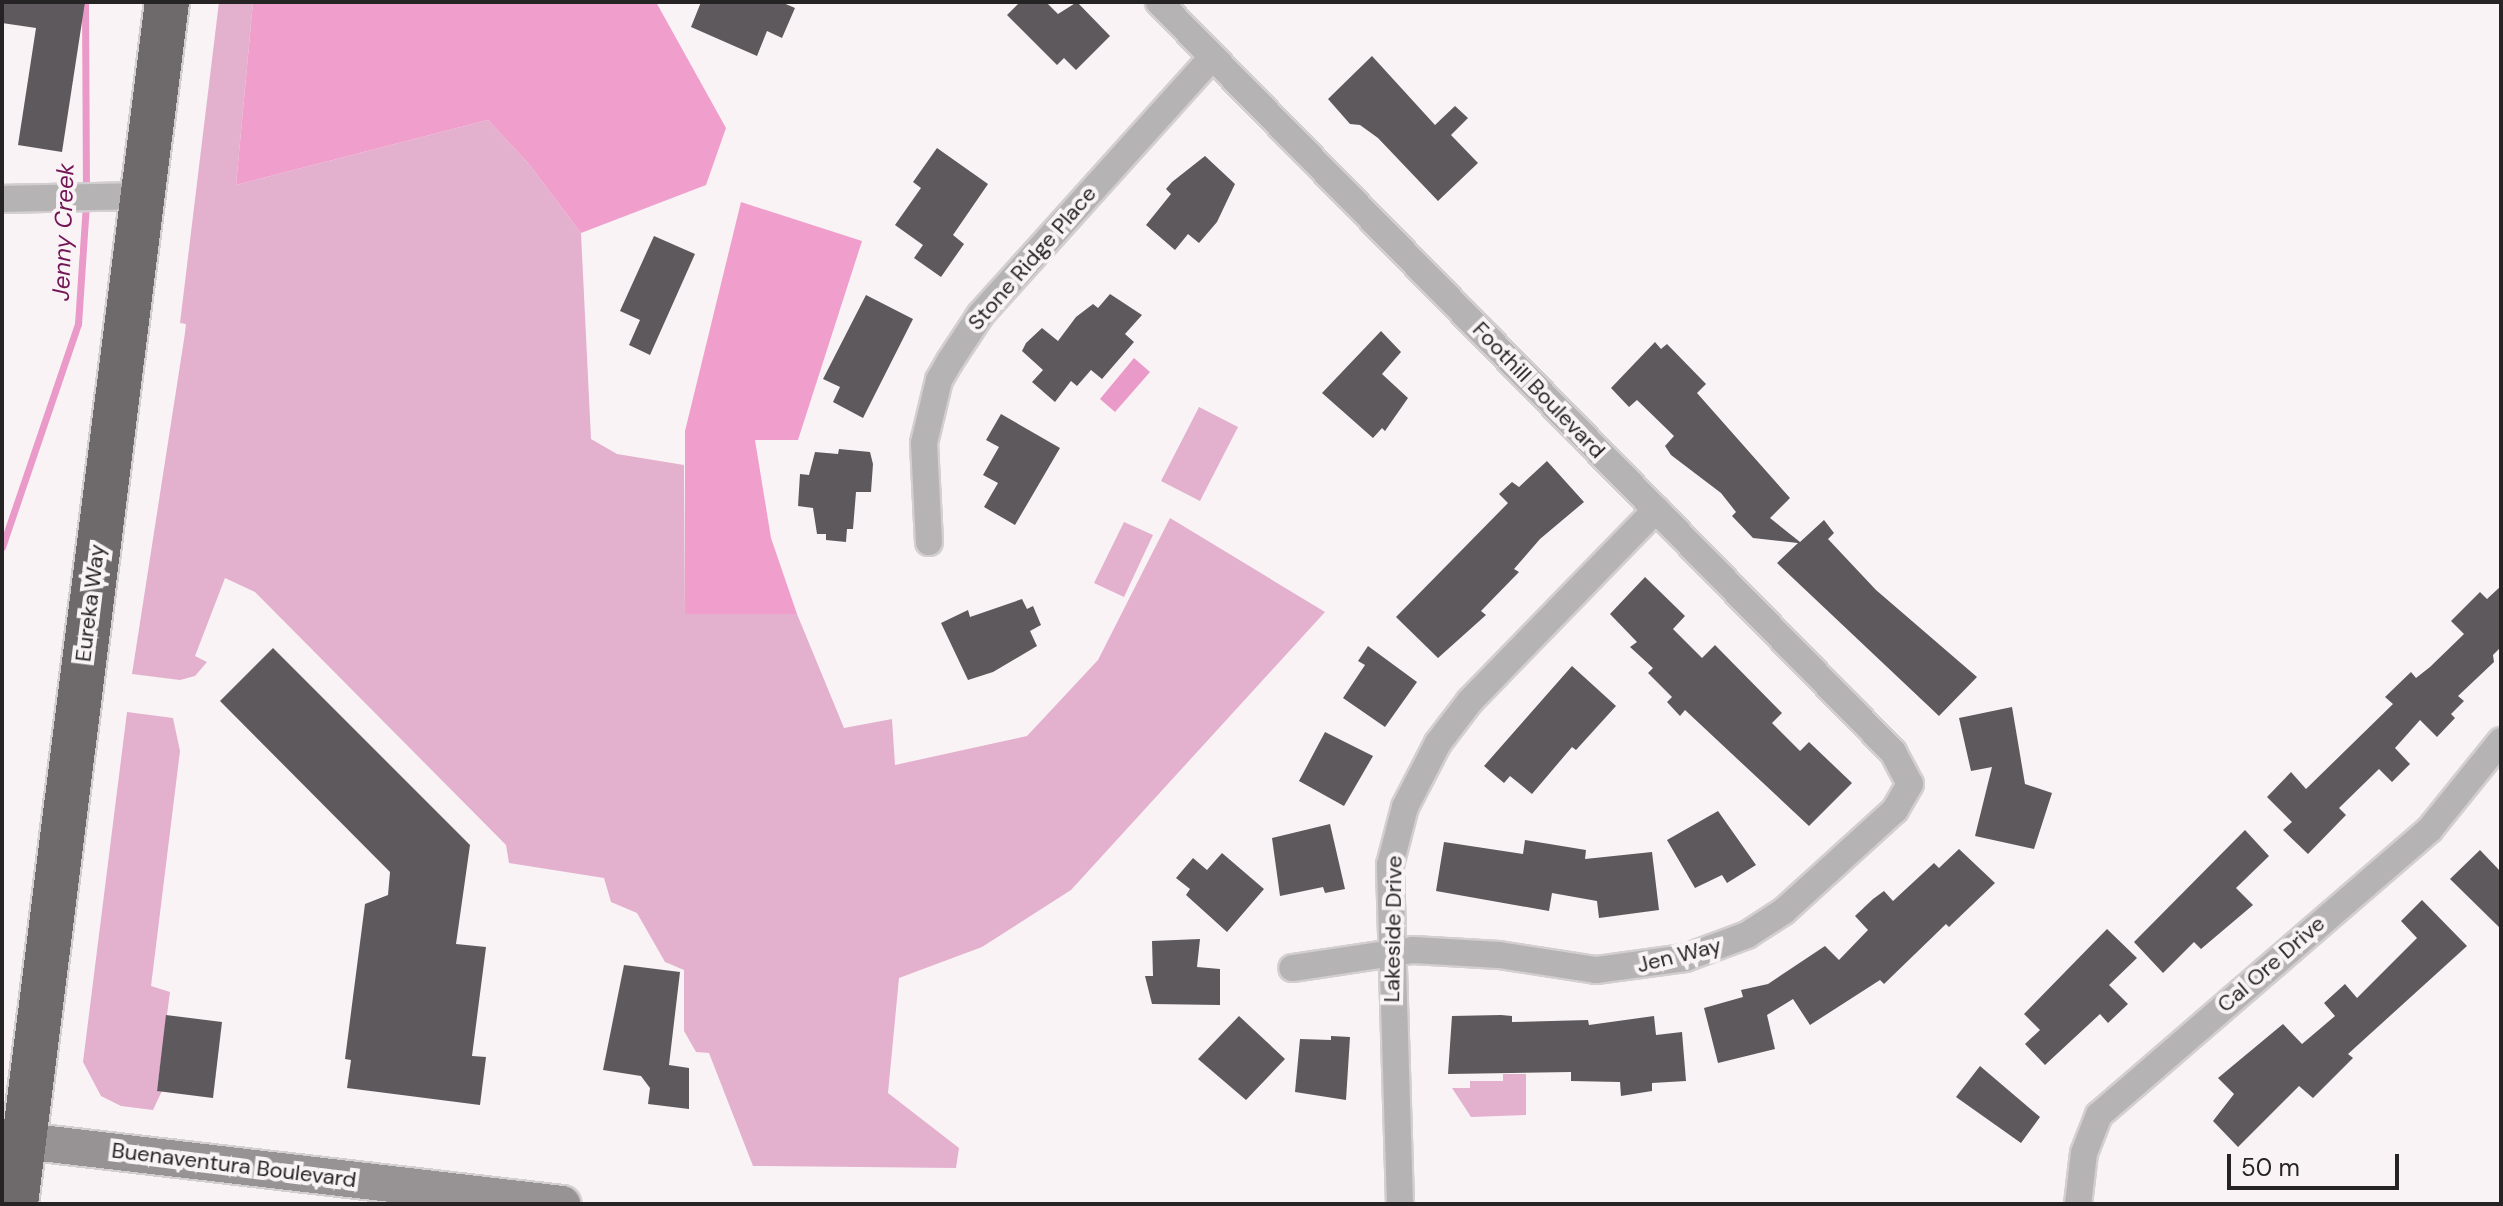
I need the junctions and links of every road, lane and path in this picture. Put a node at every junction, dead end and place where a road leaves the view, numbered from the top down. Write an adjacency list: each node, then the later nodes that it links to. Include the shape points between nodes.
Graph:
1 (167, 2): 4 (highway, Eureka Way)
2 (1159, 2): 3 (street, Foothill Boulevard)
3 (1212, 57): 6 (street, Foothill Boulevard); 7 (street, Stone Ridge Place, via 981,314 950,361 936,389 924,443)
4 (141, 196): 5 (street); 12 (highway, Eureka Way)
5 (2, 199)
6 (1656, 510): 9 (street, Foothill Boulevard, via 1893,752); 10 (street, Lakeside Drive, via 1470,701 1438,743 1410,796 1396,838 1390,865)
7 (929, 542)
8 (2501, 741): 16 (street, Cal Ore Drive, via 2430,829 2099,1115 2084,1153)
9 (1910, 784): 10 (street, Jen Way, via 1895,810 1784,911 1747,935 1699,953 1653,966 1596,970 1499,955)
10 (1390, 952): 11 (street, Jen Way); 15 (street, Lakeside Drive)
11 (1292, 968)
12 (13, 1140): 13 (highway, Eureka Way); 14 (main road, Buenaventura Boulevard)
13 (16, 1204)
14 (562, 1204)
15 (1400, 1204)
16 (2078, 1204)

